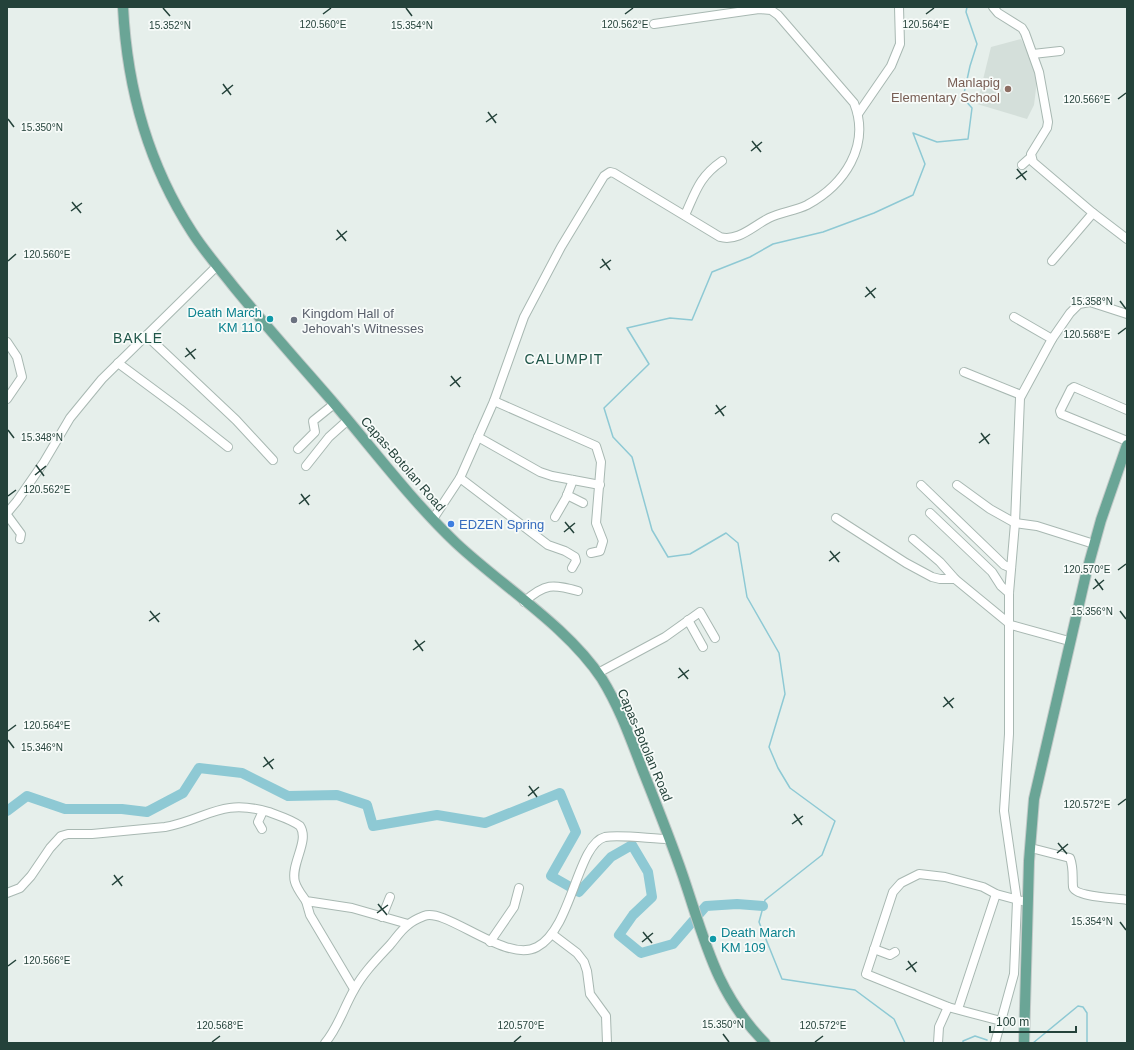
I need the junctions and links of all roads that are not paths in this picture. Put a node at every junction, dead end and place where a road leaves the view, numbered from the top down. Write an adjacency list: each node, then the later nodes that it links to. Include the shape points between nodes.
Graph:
1 (123, 7): 15 (main road, Capas-Botolan Road, via 132,90 160,174 193,234)
2 (899, 7): 7 (street, via 900,44 891,66)
3 (993, 7): 6 (street, via 1022,28)
4 (654, 24): 7 (street, via 759,9 771,10 848,94)
5 (1060, 51): 6 (street)
6 (1033, 54): 8 (street, via 1048,122)
7 (858, 114): 12 (street, via 859,138 848,171 806,205 727,239)
8 (1031, 157): 10 (street); 11 (street, via 1035,164)
9 (722, 161): 12 (street, via 702,178)
10 (1022, 165)
11 (1092, 213): 13 (street); 14 (street)
12 (684, 214): 25 (street, via 614,173 608,173 600,180 524,317)
13 (1127, 239)
14 (1052, 261)
15 (217, 266): 18 (street); 26 (main road, Capas-Botolan Road)
16 (1127, 314): 19 (street, via 1093,302 1082,303 1070,313)
17 (1014, 317): 19 (street)
18 (147, 336): 21 (street); 34 (street, via 198,382)
19 (1052, 339): 23 (street)
20 (7, 342): 24 (street, via 17,357 22,377)
21 (118, 363): 32 (street); 44 (street, via 70,418 44,462)
22 (964, 372): 23 (street)
23 (1021, 395): 48 (street)
24 (7, 399)
25 (494, 401): 29 (street); 38 (street, via 594,444 601,462)
26 (334, 404): 28 (main road, Capas-Botolan Road); 33 (street, via 313,421 315,432)
27 (1127, 410): 30 (street, via 1074,388 1071,389 1060,411 1061,414)
28 (348, 420): 35 (street, via 329,437); 47 (main road, Capas-Botolan Road)
29 (478, 437): 36 (street); 37 (street, via 540,472)
30 (1127, 441)
31 (1127, 445): 51 (main road)
32 (228, 447)
33 (298, 448)
34 (272, 460)
35 (306, 466)
36 (460, 478): 47 (street); 53 (street, via 548,545 575,558)
37 (573, 480): 38 (street); 41 (street)
38 (600, 485): 52 (street, via 596,523 603,543 600,551)
39 (921, 485): 54 (street, via 1004,565)
40 (957, 485): 48 (street)
41 (567, 495): 42 (street); 45 (street)
42 (583, 503)
43 (930, 513): 57 (street, via 992,572)
44 (7, 514): 49 (street, via 21,534)
45 (555, 517)
46 (836, 518): 55 (street, via 932,577)
47 (433, 519): 58 (main road, Capas-Botolan Road, via 481,566)
48 (1015, 523): 51 (street, via 1037,526); 54 (street)
49 (20, 539)
50 (913, 539): 55 (street)
51 (1094, 544): 62 (main road)
52 (591, 553)
53 (572, 568)
54 (1011, 568): 57 (street)
55 (955, 579): 60 (street)
56 (578, 591): 58 (street, via 553,586 536,591)
57 (1009, 593): 60 (street)
58 (524, 602): 64 (main road, Capas-Botolan Road, via 560,630)
59 (688, 620): 61 (street, via 702,612); 63 (street); 64 (street, via 665,636)
60 (1011, 625): 62 (street); 75 (street, via 1009,734 1004,811)
61 (715, 638)
62 (1069, 641): 68 (main road, via 1034,799)
63 (702, 647)
64 (598, 673): 67 (main road, Capas-Botolan Road, via 619,709)
65 (263, 811): 66 (street, via 258,822); 70 (street, via 231,806 165,827 68,834 54,842 20,888); 74 (street, via 286,818 302,829 294,874 299,891)
66 (262, 829)
67 (669, 839): 79 (street, via 605,837 600,840 590,851 559,925); 91 (main road, Capas-Botolan Road, via 702,935 726,993 743,1019)
68 (1031, 848): 73 (street, via 1070,858 1074,871 1075,891); 76 (main road)
69 (519, 888): 80 (street, via 514,907)
70 (7, 894)
71 (996, 894): 75 (street); 81 (street, via 983,887 945,877 918,874 901,883 893,892); 87 (street)
72 (390, 897): 77 (street)
73 (1127, 900)
74 (306, 901): 77 (street, via 352,908); 85 (street, via 310,915)
75 (1017, 901): 76 (street); 83 (street)
76 (1028, 903): 84 (main road)
77 (382, 917): 78 (street)
78 (408, 924): 80 (street, via 425,916 436,915); 85 (street, via 363,975)
79 (552, 934): 80 (street, via 544,943 531,950); 90 (street, via 577,953 584,962 590,994 607,1019)
80 (490, 942)
81 (874, 949): 82 (street, via 890,955); 86 (street, via 866,974 868,976)
82 (895, 952)
83 (1014, 969): 84 (street); 88 (street)
84 (1027, 972): 94 (main road)
85 (354, 989): 89 (street)
86 (948, 1007): 87 (street); 92 (street, via 939,1027)
87 (958, 1009): 88 (street)
88 (1001, 1021): 93 (street)
89 (325, 1043)
90 (607, 1043)
91 (765, 1043)
92 (938, 1043)
93 (995, 1043)
94 (1024, 1043)

